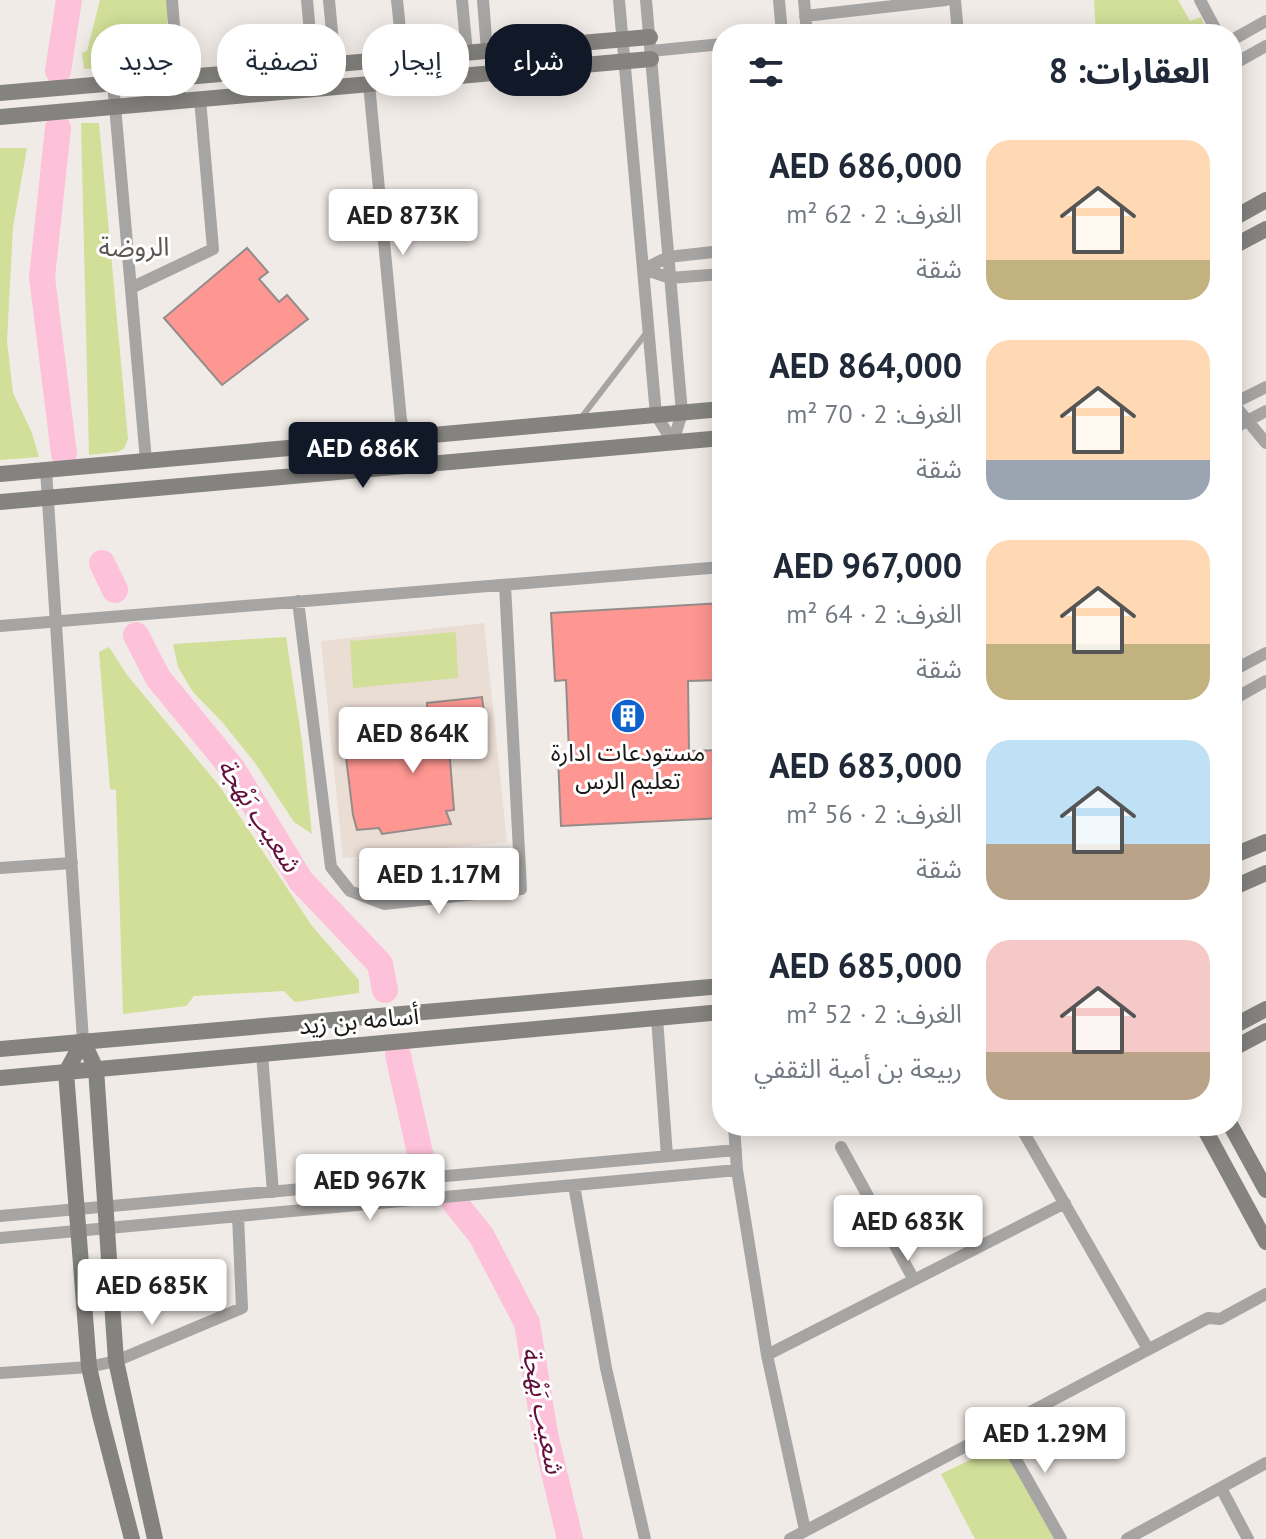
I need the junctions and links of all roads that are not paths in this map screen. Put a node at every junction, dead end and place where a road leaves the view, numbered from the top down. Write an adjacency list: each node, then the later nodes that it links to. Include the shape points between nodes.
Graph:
1 (172, 0): 16 (street)
2 (307, 0): 17 (street)
3 (329, 0): 18 (street)
4 (397, 0): 19 (street)
5 (462, 0): 20 (street)
6 (483, 0): 25 (street)
7 (619, 0): 27 (street)
8 (646, 0): 31 (street)
9 (779, 0): 21 (street)
10 (804, 0): 14 (street)
11 (946, 0): 14 (street)
12 (955, 0): 23 (street)
13 (1200, 0): 24 (street)
14 (805, 16): 22 (street)
15 (1266, 21): 26 (street)
16 (174, 24)
17 (309, 24)
18 (331, 24)
19 (399, 24)
20 (464, 24)
21 (781, 24)
22 (806, 24)
23 (957, 24)
24 (1213, 24)
25 (485, 26)
26 (1242, 34)
27 (623, 39): 28 (street); 31 (street); 33 (street)
28 (592, 42)
29 (712, 45): 31 (street)
30 (1266, 46): 32 (street)
31 (651, 49): 33 (street); 50 (street)
32 (1242, 59)
33 (624, 62): 34 (street); 51 (street)
34 (469, 75)
35 (91, 85): 37 (street)
36 (362, 85): 41 (street)
37 (0, 93)
38 (115, 96): 43 (street)
39 (180, 96): 42 (street)
40 (370, 96): 66 (street, via 401,420)
41 (200, 99): 42 (street); 54 (street, via 213,249)
42 (180, 101): 43 (street)
43 (116, 106): 44 (street); 54 (street)
44 (0, 117)
45 (1266, 200): 46 (street)
46 (1242, 213)
47 (1266, 229): 48 (street)
48 (1242, 242)
49 (712, 252): 50 (street)
50 (668, 257): 51 (street); 53 (street)
51 (644, 269): 53 (street); 55 (street)
52 (712, 275): 53 (street)
53 (670, 278): 60 (street)
54 (131, 288): 70 (street)
55 (649, 329): 61 (street); 64 (lane)
56 (1266, 387): 57 (street)
57 (1242, 398)
58 (712, 410): 60 (street)
59 (1266, 411): 63 (street)
60 (682, 413): 61 (street); 68 (street)
61 (656, 415): 64 (street); 68 (street)
62 (1242, 415): 63 (street)
63 (1247, 421): 65 (street); 69 (street)
64 (578, 422): 66 (street)
65 (1242, 424)
66 (407, 438): 70 (street)
67 (712, 439): 68 (street)
68 (673, 442): 73 (street)
69 (1266, 443)
70 (146, 461): 71 (street)
71 (46, 470): 72 (street); 73 (street)
72 (0, 474)
73 (48, 498): 74 (street); 78 (street)
74 (0, 502)
75 (712, 568): 76 (street)
76 (505, 585): 77 (street); 77 (street, via 521,889 384,904 350,891 331,867)
77 (298, 601): 78 (street)
78 (56, 621): 79 (street); 86 (street)
79 (0, 626)
80 (1266, 653): 81 (street)
81 (1242, 666)
82 (1266, 681): 83 (street)
83 (1242, 694)
84 (1266, 842): 85 (street)
85 (1242, 852)
86 (72, 863): 87 (street); 96 (street)
87 (0, 868)
88 (1266, 873): 89 (street)
89 (1242, 884)
90 (712, 987): 96 (street, أسامه بن زيد)
91 (1266, 1009): 94 (street)
92 (712, 1013): 93 (street, أسامه بن زيد)
93 (657, 1018): 99 (street, أسامه بن زيد); 109 (street)
94 (1242, 1022)
95 (1266, 1031): 97 (street)
96 (83, 1041): 98 (street, أسامه بن زيد); 100 (street); 101 (street)
97 (1242, 1044)
98 (0, 1049)
99 (262, 1054): 100 (street, أسامه بن زيد); 114 (street)
100 (96, 1069): 101 (street, أسامه بن زيد); 116 (street)
101 (66, 1072): 102 (street, أسامه بن زيد); 117 (street)
102 (0, 1078)
103 (735, 1136): 108 (street)
104 (1026, 1136): 115 (street)
105 (1208, 1136): 123 (street)
106 (1238, 1136): 110 (street)
107 (841, 1147): 124 (street)
108 (736, 1150): 109 (street); 111 (street)
109 (667, 1156): 114 (street)
110 (1261, 1169): 113 (street)
111 (737, 1170): 112 (street); 127 (street)
112 (574, 1185): 119 (street); 137 (street, via 606,1368)
113 (1266, 1190)
114 (273, 1192): 116 (street)
115 (1065, 1203): 124 (street); 126 (street)
116 (105, 1206): 117 (street); 120 (street)
117 (76, 1208): 118 (street); 121 (street)
118 (0, 1216)
119 (238, 1216): 120 (street); 128 (street, via 242,1308)
120 (107, 1228): 121 (street); 128 (street)
121 (77, 1231): 122 (street); 129 (street)
122 (0, 1238)
123 (1266, 1242)
124 (914, 1280): 127 (street)
125 (1266, 1294): 126 (street)
126 (1148, 1349): 131 (street)
127 (767, 1355): 134 (street)
128 (116, 1361): 129 (street); 136 (street)
129 (89, 1367): 130 (street); 135 (street)
130 (0, 1373)
131 (998, 1428): 134 (street); 139 (street)
132 (1266, 1463): 133 (street)
133 (1221, 1488): 140 (street); 141 (street)
134 (805, 1530): 138 (street)
135 (132, 1539)
136 (155, 1539)
137 (645, 1539)
138 (790, 1539)
139 (1061, 1539)
140 (1127, 1539)
141 (1248, 1539)

